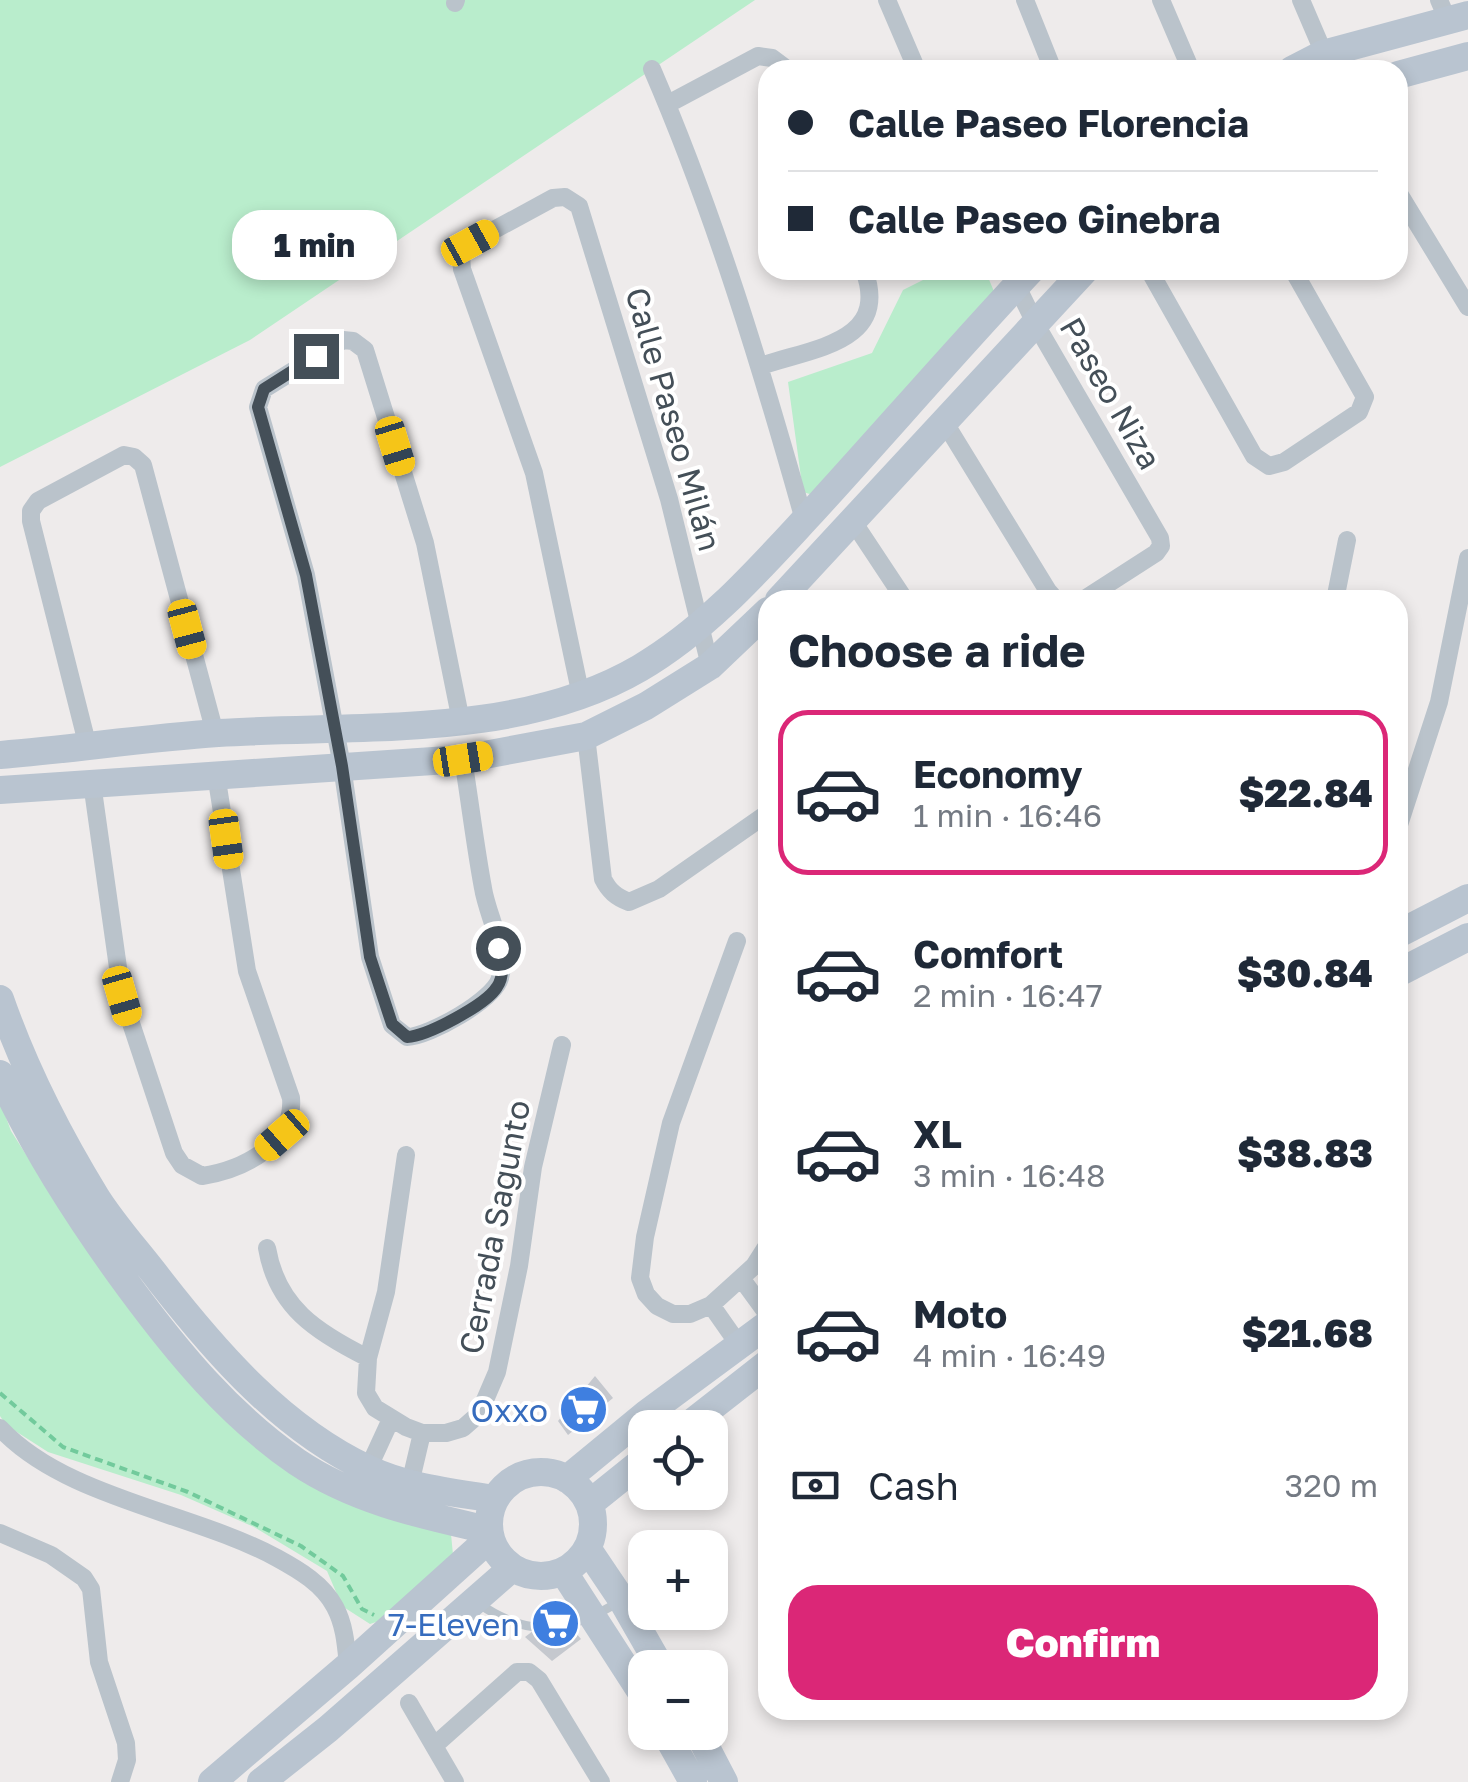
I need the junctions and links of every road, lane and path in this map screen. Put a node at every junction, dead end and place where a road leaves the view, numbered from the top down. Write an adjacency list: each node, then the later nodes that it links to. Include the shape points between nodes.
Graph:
1 (887, 0): 8 (street)
2 (1024, 0): 9 (street)
3 (1161, 0): 10 (street)
4 (1301, 0): 11 (street)
5 (1452, 12): 12 (street)
6 (1468, 56): 14 (street)
7 (775, 60): 15 (street, via 758,56)
8 (913, 60)
9 (1048, 60)
10 (1186, 60)
11 (1326, 60)
12 (1332, 60)
13 (652, 69): 15 (street)
14 (1408, 72)
15 (668, 104): 25 (street)
16 (1408, 208): 23 (street)
17 (868, 280): 25 (street, via 869,312 851,335)
18 (1015, 280): 27 (street)
19 (1021, 280): 24 (street, Paseo Niza)
20 (1075, 280): 24 (street)
21 (1156, 280): 22 (street, via 1254,456 1269,466 1364,404)
22 (1300, 280)
23 (1468, 307)
24 (1035, 322): 26 (street); 34 (street, Paseo Niza, via 1160,538 1156,552)
25 (761, 366): 27 (street)
26 (945, 423): 28 (street); 33 (street)
27 (804, 520): 37 (street)
28 (854, 523): 31 (street); 32 (street)
29 (1347, 540): 35 (street)
30 (1468, 558): 51 (street, via 1439,702)
31 (790, 590)
32 (898, 590)
33 (1047, 590)
34 (1098, 590)
35 (1337, 590)
36 (758, 621): 38 (street)
37 (701, 626): 38 (street, Calle Paseo Milán); 39 (street, via 640,668); 39 (street, Calle Paseo Milán, via 578,206 553,198 470,243 462,269 534,473)
38 (710, 666): 43 (street)
39 (581, 696): 40 (street)
40 (462, 721): 41 (street); 41 (street, via 425,542 365,350 343,340 258,398 306,575)
41 (334, 727): 42 (street); 47 (street)
42 (214, 734): 44 (street); 44 (street, via 143,465 124,455 38,500 31,511)
43 (586, 736): 46 (street); 52 (street, via 603,878 619,898 629,902 659,889)
44 (88, 748): 45 (street)
45 (0, 755)
46 (463, 759): 47 (street); 47 (street, via 502,974 487,997 429,1033 407,1037 392,1024 370,957)
47 (342, 766): 48 (street)
48 (216, 774): 49 (street); 49 (street, via 246,971 292,1115 282,1135 257,1155 213,1174 192,1173 174,1153 122,996)
49 (92, 783): 50 (street)
50 (0, 790)
51 (1408, 797)
52 (758, 820)
53 (1468, 898): 54 (street)
54 (1408, 929)
55 (1468, 937): 57 (street)
56 (737, 940): 67 (street, via 671,1123 640,1261 646,1294 673,1314 690,1314)
57 (1408, 968)
58 (0, 999): 62 (street)
59 (562, 1045): 76 (street, Cerrada Sagunto, via 490,1395 463,1428 446,1433)
60 (0, 1074): 62 (street, via 19,1116)
61 (406, 1155): 72 (street, via 392,1259)
62 (87, 1208): 66 (street); 69 (street)
63 (267, 1248): 72 (street, via 276,1286 290,1304 317,1329)
64 (758, 1260): 65 (street)
65 (741, 1278): 67 (street); 68 (street)
66 (171, 1294): 69 (street); 78 (street, via 256,1391)
67 (718, 1299): 71 (street)
68 (758, 1301)
69 (149, 1313): 85 (street, via 186,1363 298,1463 401,1510)
70 (758, 1331): 71 (street)
71 (739, 1345): 80 (street)
72 (368, 1358): 76 (street, via 366,1393 375,1408)
73 (758, 1371): 75 (street)
74 (0, 1393): 91 (path, via 63,1447 188,1492 300,1546 343,1576 362,1609 374,1615)
75 (709, 1410)
76 (406, 1426): 78 (street); 81 (street)
77 (0, 1428): 94 (street, via 42,1463 220,1530 292,1566 334,1604)
78 (368, 1469): 81 (street)
79 (628, 1473): 83 (street)
80 (567, 1479): 82 (street, via 526,1473); 83 (street)
81 (410, 1484): 82 (street)
82 (494, 1499): 85 (street)
83 (589, 1504): 86 (street)
84 (0, 1534): 100 (street, via 51,1556 91,1589 99,1662 126,1743)
85 (489, 1534): 87 (street); 94 (street)
86 (587, 1548): 88 (street); 90 (street)
87 (512, 1568): 88 (street, via 546,1576); 89 (street)
88 (563, 1571): 92 (street)
89 (475, 1600): 92 (lane, via 526,1626 562,1628); 102 (street)
90 (622, 1600): 92 (lane); 93 (street)
91 (388, 1609)
92 (595, 1617): 95 (street)
93 (651, 1650)
94 (348, 1666): 101 (street)
95 (628, 1670)
96 (409, 1704): 97 (street)
97 (436, 1745): 103 (street); 104 (street, via 518,1672 528,1672 540,1680)
98 (675, 1750): 105 (street)
99 (707, 1750): 106 (street)
100 (122, 1780)
101 (212, 1782)
102 (261, 1782)
103 (455, 1782)
104 (602, 1782)
105 (693, 1782)
106 (724, 1782)

